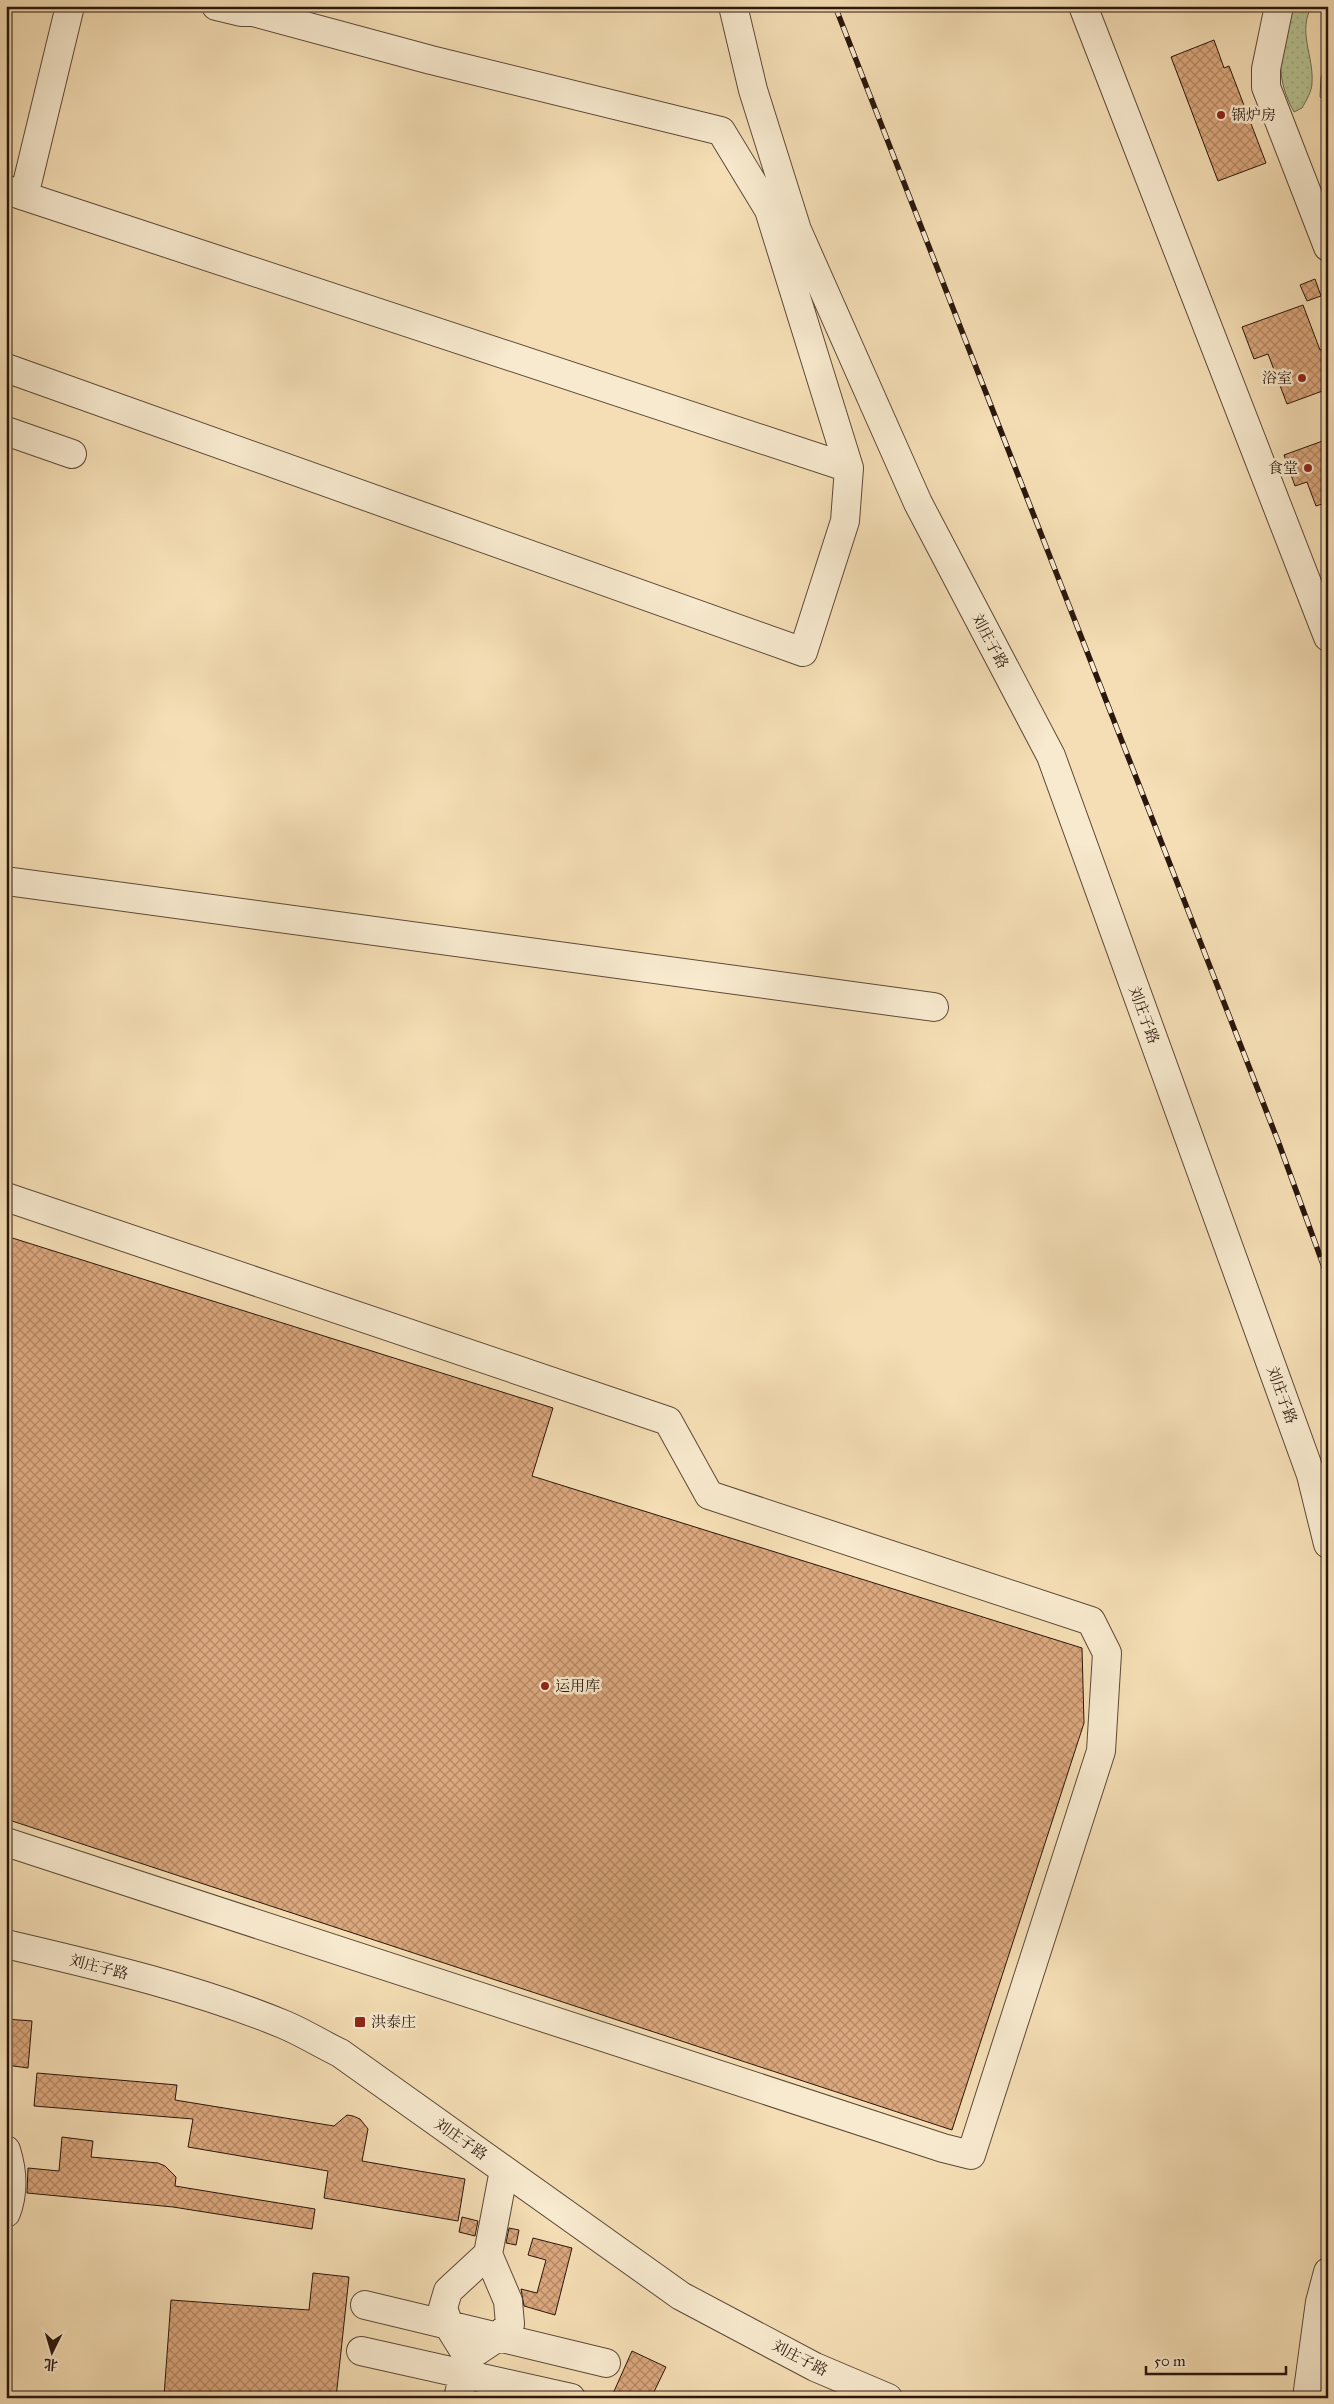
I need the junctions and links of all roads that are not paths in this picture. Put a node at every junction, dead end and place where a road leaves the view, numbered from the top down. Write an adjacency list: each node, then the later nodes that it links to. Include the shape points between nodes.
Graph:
1 (70, 6): 6 (street)
2 (216, 6): 11 (street, via 253,12 431,60 721,131 769,210)
3 (733, 6): 16 (street, 刘庄子路, via 753,90 797,230 918,503 1051,756 1311,1475)
4 (1083, 6): 12 (street)
5 (1279, 6): 7 (street, via 1266,69 1266,87)
6 (15, 193): 11 (street)
7 (1328, 247)
8 (6, 368): 11 (street, via 803,652 845,521)
9 (6, 431): 10 (street)
10 (72, 454)
11 (849, 468)
12 (1328, 637)
13 (6, 881): 14 (street)
14 (934, 1007)
15 (6, 1197): 17 (street, via 668,1421 709,1495 1091,1621 1107,1652 1101,1751 970,2155)
16 (1328, 1544)
17 (6, 1842)
18 (6, 1944): 20 (street, 刘庄子路, via 119,1971 237,2006 287,2026 340,2053)
19 (6, 2150): 21 (street, via 13,2173)
20 (504, 2170): 22 (street); 31 (street, 刘庄子路, via 681,2296 814,2367)
21 (6, 2214)
22 (488, 2254): 25 (street, via 448,2291 442,2308); 26 (street, via 508,2301 510,2324)
23 (1328, 2272): 32 (street, via 1320,2302)
24 (365, 2305): 25 (street)
25 (449, 2325): 26 (street); 29 (street)
26 (498, 2337): 28 (street); 29 (street)
27 (361, 2351): 29 (street)
28 (606, 2363)
29 (463, 2376): 30 (street)
30 (571, 2398)
31 (888, 2398)
32 (1307, 2398)

